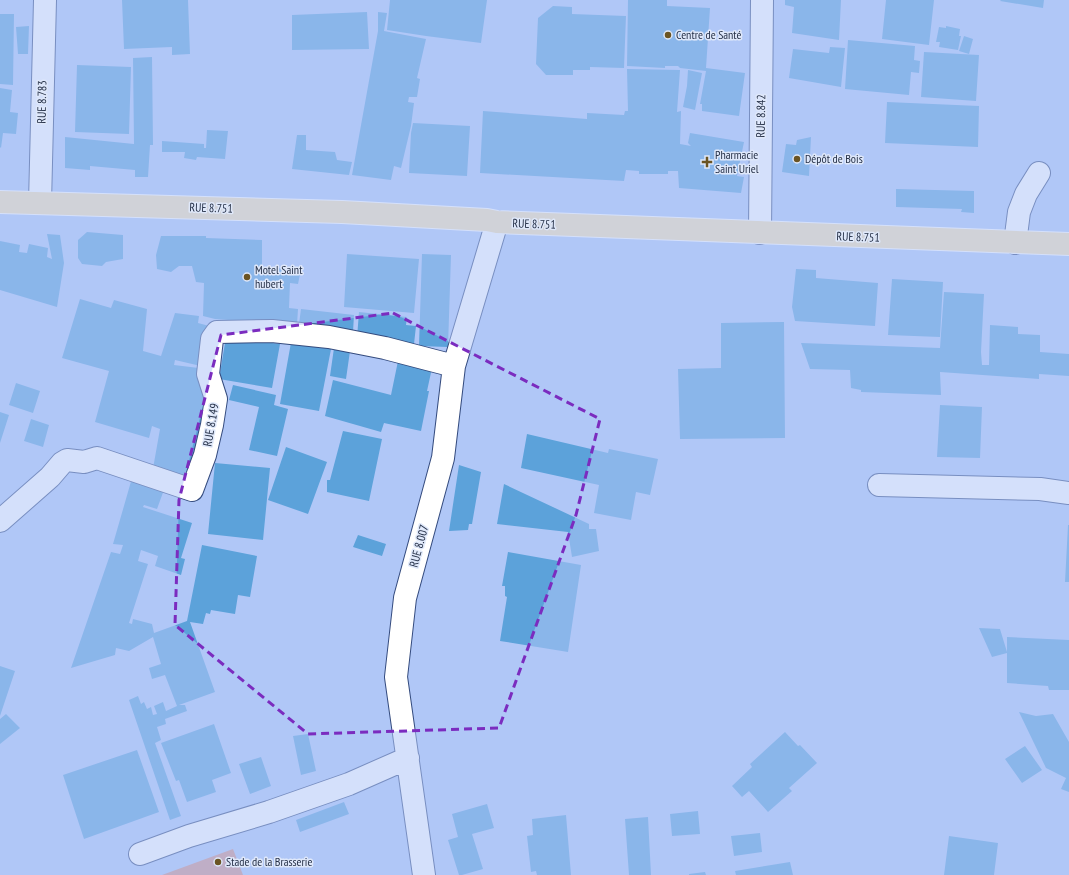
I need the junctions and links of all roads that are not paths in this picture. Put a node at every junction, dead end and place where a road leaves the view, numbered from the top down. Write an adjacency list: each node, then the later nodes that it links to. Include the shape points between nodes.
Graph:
1 (45, 0): 5 (street, RUE 8.783)
2 (762, 0): 7 (street, RUE 8.842)
3 (1039, 173): 8 (street, via 1026,194)
4 (0, 202): 5 (main road, RUE 8.751)
5 (40, 203): 6 (main road, RUE 8.751, via 342,212)
6 (497, 222): 7 (main road, RUE 8.751); 10 (street, RUE 8.007)
7 (760, 233): 8 (main road, RUE 8.751)
8 (1015, 243): 9 (main road, RUE 8.751)
9 (1069, 244)
10 (454, 366): 13 (street, RUE 8.149, via 329,337 272,331 217,332 212,339 208,374 216,399 212,425 192,490 96,458 84,462 67,460); 14 (street, RUE 8.007, via 443,458 405,598 396,677)
11 (879, 485): 12 (street)
12 (1069, 493)
13 (0, 521)
14 (408, 758): 15 (street, via 349,784); 16 (street, RUE 8.007)
15 (140, 854)
16 (424, 875)

